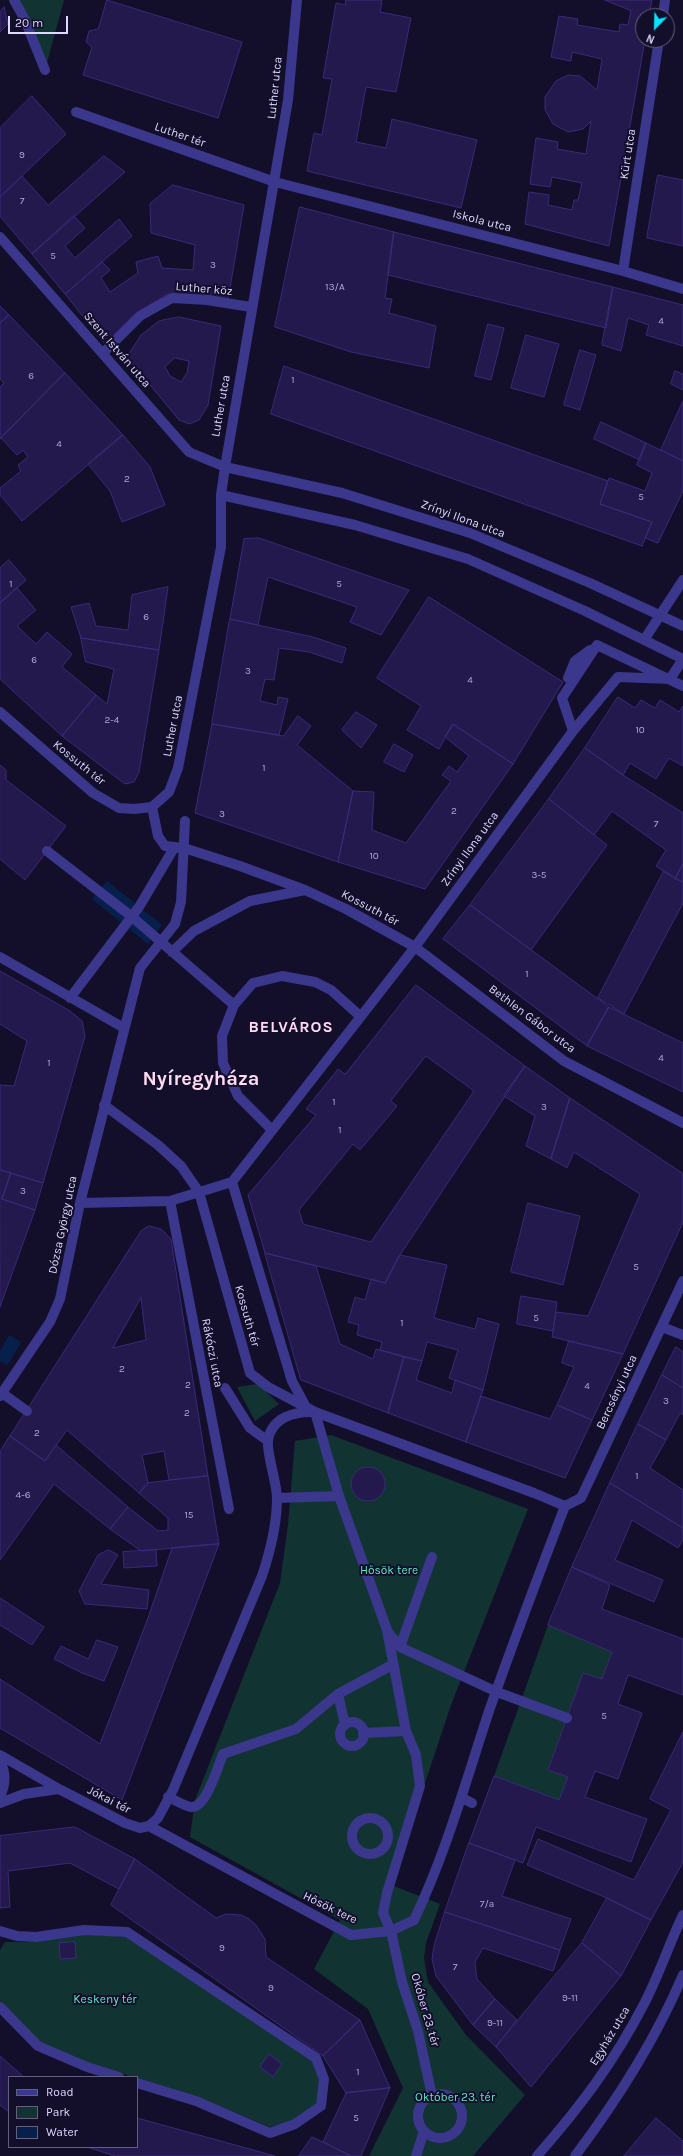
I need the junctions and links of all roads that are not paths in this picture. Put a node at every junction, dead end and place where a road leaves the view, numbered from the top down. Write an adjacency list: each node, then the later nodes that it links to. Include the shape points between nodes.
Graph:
1 (14, 0): 4 (street)
2 (297, 0): 6 (street, Luther utca, via 288,100)
3 (658, 48): 8 (street, Kürt utca)
4 (45, 70)
5 (76, 112): 6 (street, Luther tér)
6 (275, 182): 8 (street, Iskola utca); 10 (street, Luther utca)
7 (0, 237): 11 (street, Szent István utca)
8 (623, 271): 9 (street, Iskola utca)
9 (683, 288)
10 (251, 307): 11 (street, Luther köz, via 172,298 140,316); 12 (street, Luther utca)
11 (103, 353): 12 (street, Szent István utca, via 189,452)
12 (225, 467): 13 (street, Luther utca); 15 (street, Zrínyi Ilona utca, via 342,493 470,533 590,583)
13 (221, 495): 17 (street, via 355,525 468,559); 25 (street, Luther utca, via 221,547 178,768 169,792)
14 (683, 580): 15 (street)
15 (659, 616): 16 (street, Zrínyi Ilona utca); 17 (street)
16 (683, 626)
17 (644, 640): 19 (street)
18 (597, 645): 20 (street, via 575,661); 21 (street); 24 (street, via 562,698)
19 (683, 659): 21 (street)
20 (568, 678)
21 (670, 679): 22 (street); 24 (street, Zrínyi Ilona utca, via 618,677)
22 (683, 686)
23 (0, 712): 25 (street, Kossuth tér, via 93,793 119,808)
24 (573, 731): 32 (street, Zrínyi Ilona utca)
25 (152, 808): 27 (street, Kossuth tér, via 158,836 165,846)
26 (185, 822): 27 (street)
27 (179, 848): 29 (street, Kossuth tér, via 240,866); 30 (street); 31 (street, via 181,902 175,924)
28 (47, 851): 30 (street)
29 (305, 890): 32 (street, Kossuth tér); 33 (street, via 250,901 194,931)
30 (131, 916): 31 (street); 35 (street)
31 (160, 941): 33 (street); 38 (street, via 140,968)
32 (415, 946): 37 (street); 40 (street, Bethlen Gábor utca, via 564,1061)
33 (172, 952): 36 (street)
34 (0, 957): 35 (street)
35 (70, 998): 38 (street)
36 (234, 1005): 37 (street, via 253,983 282,976 320,984 331,990); 41 (street, via 222,1036 224,1063 238,1096)
37 (360, 1016): 41 (street)
38 (124, 1028): 39 (street, Dózsa György utca)
39 (104, 1105): 43 (street, Kossuth tér, via 181,1166); 45 (street, Dózsa György utca)
40 (683, 1123)
41 (272, 1130): 42 (street)
42 (232, 1182): 43 (street); 52 (street, via 292,1380)
43 (199, 1192): 44 (street); 52 (street, Kossuth tér, via 250,1373 268,1387)
44 (170, 1201): 45 (street); 59 (street, Rákóczi utca)
45 (80, 1203): 49 (street, Dózsa György utca, via 60,1299 50,1322)
46 (683, 1281): 47 (street, Bercsényi utca)
47 (662, 1327): 48 (street); 58 (street, Bercsényi utca, via 581,1498)
48 (683, 1335)
49 (4, 1382): 51 (street, Dózsa György utca)
50 (226, 1388): 55 (street, via 250,1428)
51 (1, 1395): 53 (street)
52 (306, 1407): 54 (street, Kossuth tér)
53 (27, 1411)
54 (315, 1412): 55 (street, via 298,1411 278,1420); 56 (street); 58 (street)
55 (268, 1441): 57 (street)
56 (339, 1496): 57 (street); 61 (street)
57 (277, 1498): 74 (street, via 270,1549 262,1576)
58 (565, 1506): 64 (street, Hősök tere)
59 (229, 1509)
60 (432, 1557): 62 (street)
61 (387, 1630): 62 (street); 63 (street, Okóber 23. tér)
62 (400, 1647): 64 (street)
63 (392, 1665): 65 (street); 68 (street, Okóber 23. tér)
64 (497, 1692): 66 (street); 75 (street, Hősök tere)
65 (338, 1694): 67 (street); 74 (street, via 296,1729 223,1754 204,1800 199,1806 191,1807)
66 (567, 1718)
67 (345, 1725): 69 (street, via 356,1723 362,1728); 69 (street, via 340,1736 347,1745 358,1745 363,1739)
68 (406, 1731): 69 (street); 80 (street, Okóber 23. tér, via 416,1754 420,1786)
69 (363, 1734)
70 (0, 1755): 72 (street, Jókai tér)
71 (0, 1761): 73 (street, via 5,1769)
72 (59, 1789): 76 (street, via 24,1794); 78 (street, Jókai tér, via 125,1823 140,1828)
73 (0, 1796)
74 (168, 1797): 78 (street, via 158,1818)
75 (462, 1798): 77 (street); 83 (street, Hősök tere, via 426,1895 414,1920)
76 (0, 1803)
77 (472, 1803)
78 (149, 1826): 83 (street, Hősök tere, via 351,1935)
79 (387, 1842): 80 (street)
80 (401, 1849): 83 (street, Okóber 23. tér, via 383,1913)
81 (683, 1915): 91 (street, Egyház utca, via 644,2003 613,2060 577,2110)
82 (0, 1931): 87 (street, via 17,1936 36,1937 84,1930 127,1932 316,2058 324,2079 321,2106 295,2124 270,2132 196,2101)
83 (391, 1931): 88 (street, Okóber 23. tér, via 402,1982 418,2031)
84 (683, 1975): 92 (street, via 648,2047 618,2096)
85 (0, 2007): 86 (street, via 38,2046)
86 (116, 2076)
87 (138, 2083)
88 (432, 2096): 89 (street, via 426,2100 419,2112 418,2119); 89 (street, via 446,2095 452,2099 461,2110 460,2125 451,2136 444,2138 430,2136)
89 (424, 2131): 90 (street)
90 (416, 2156)
91 (537, 2156)
92 (575, 2156)

